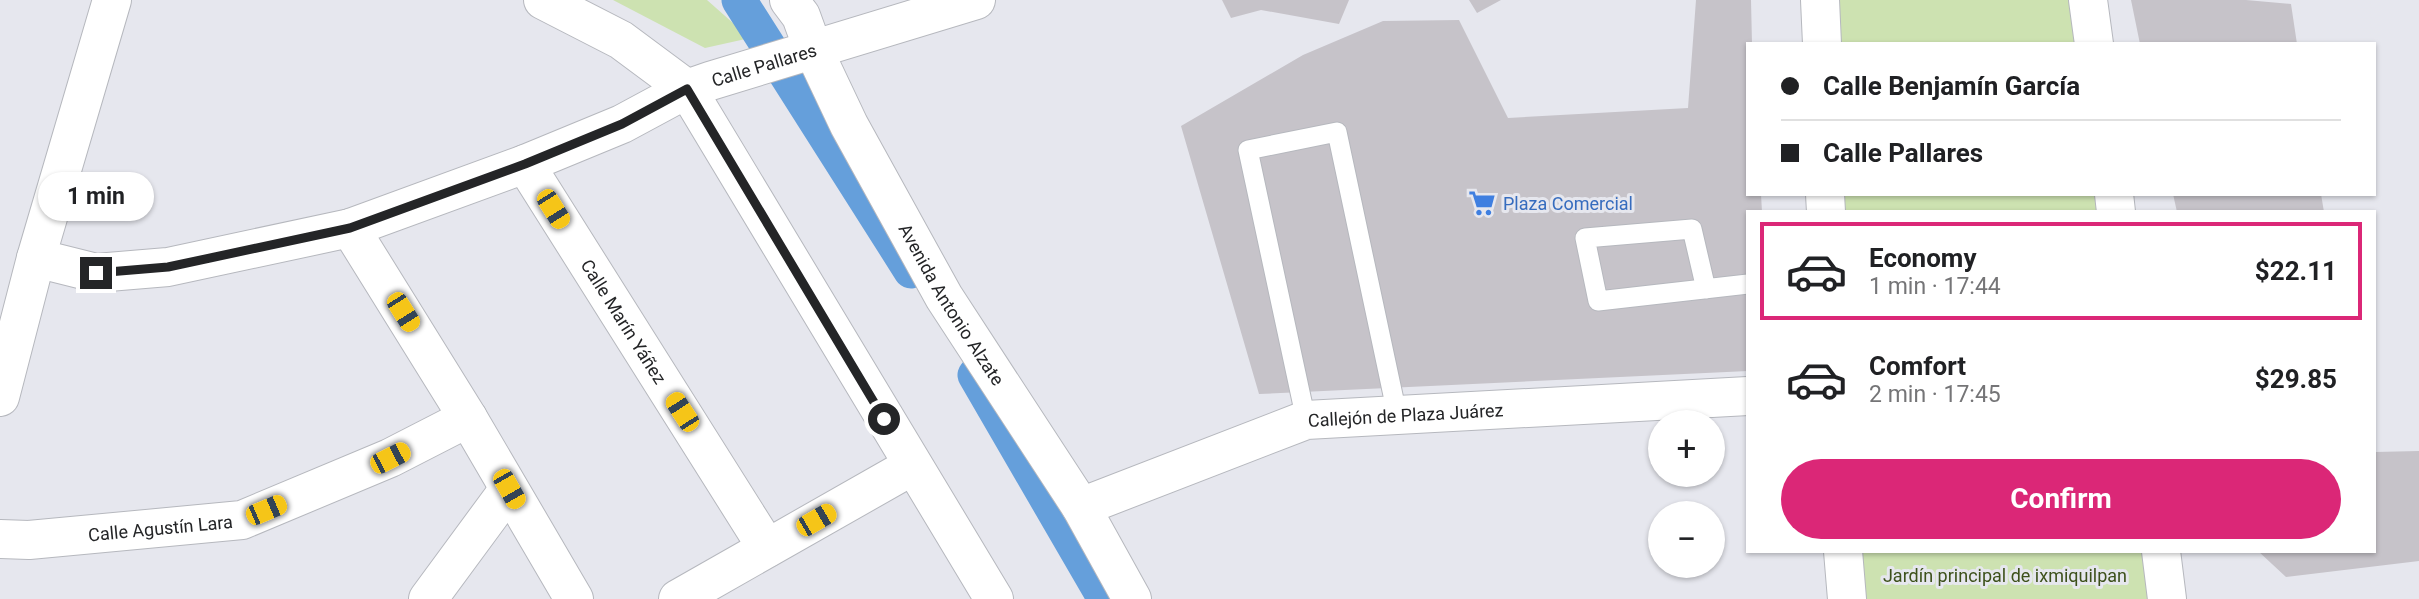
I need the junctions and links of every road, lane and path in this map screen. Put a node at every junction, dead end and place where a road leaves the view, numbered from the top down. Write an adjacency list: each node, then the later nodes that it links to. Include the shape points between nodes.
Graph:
1 (112, 0): 13 (street)
2 (543, 0): 10 (street)
3 (789, 0): 9 (street, Avenida Antonio Alzate, via 801,16)
4 (976, 0): 9 (street, Calle Pallares)
5 (1821, 0): 7 (street)
6 (2088, 0): 8 (street)
7 (1822, 42)
8 (2094, 42)
9 (804, 52): 10 (street, Calle Pallares); 24 (street, Avenida Antonio Alzate, via 944,297)
10 (699, 85): 11 (street, Calle Pallares, via 622,124); 22 (street)
11 (525, 164): 12 (street, Calle Pallares); 26 (street, Calle Marín Yáñez)
12 (350, 228): 13 (street, Calle Pallares, via 168,267 96,273); 20 (street)
13 (36, 258): 16 (street)
14 (1746, 285): 15 (lane)
15 (1706, 289): 15 (lane, via 1598,301 1585,238 1692,229)
16 (10, 314): 17 (street)
17 (1, 390)
18 (1746, 396): 19 (street, Callejón de Plaza Juárez)
19 (1397, 415): 21 (street, Callejón de Plaza Juárez); 21 (lane, via 1337,132 1248,150)
20 (468, 418): 23 (street); 25 (street, Calle Agustín Lara, via 390,458 242,520)
21 (1306, 420): 24 (street, Callejón de Plaza Juárez)
22 (912, 466): 26 (street); 32 (street)
23 (509, 489): 29 (street); 30 (street)
24 (1081, 507): 33 (street, Avenida Antonio Alzate)
25 (0, 539)
26 (767, 548): 31 (street)
27 (1843, 553): 34 (street)
28 (2161, 553): 35 (street)
29 (428, 599)
30 (574, 599)
31 (678, 599)
32 (993, 599)
33 (1132, 599)
34 (1847, 599)
35 (2167, 599)

